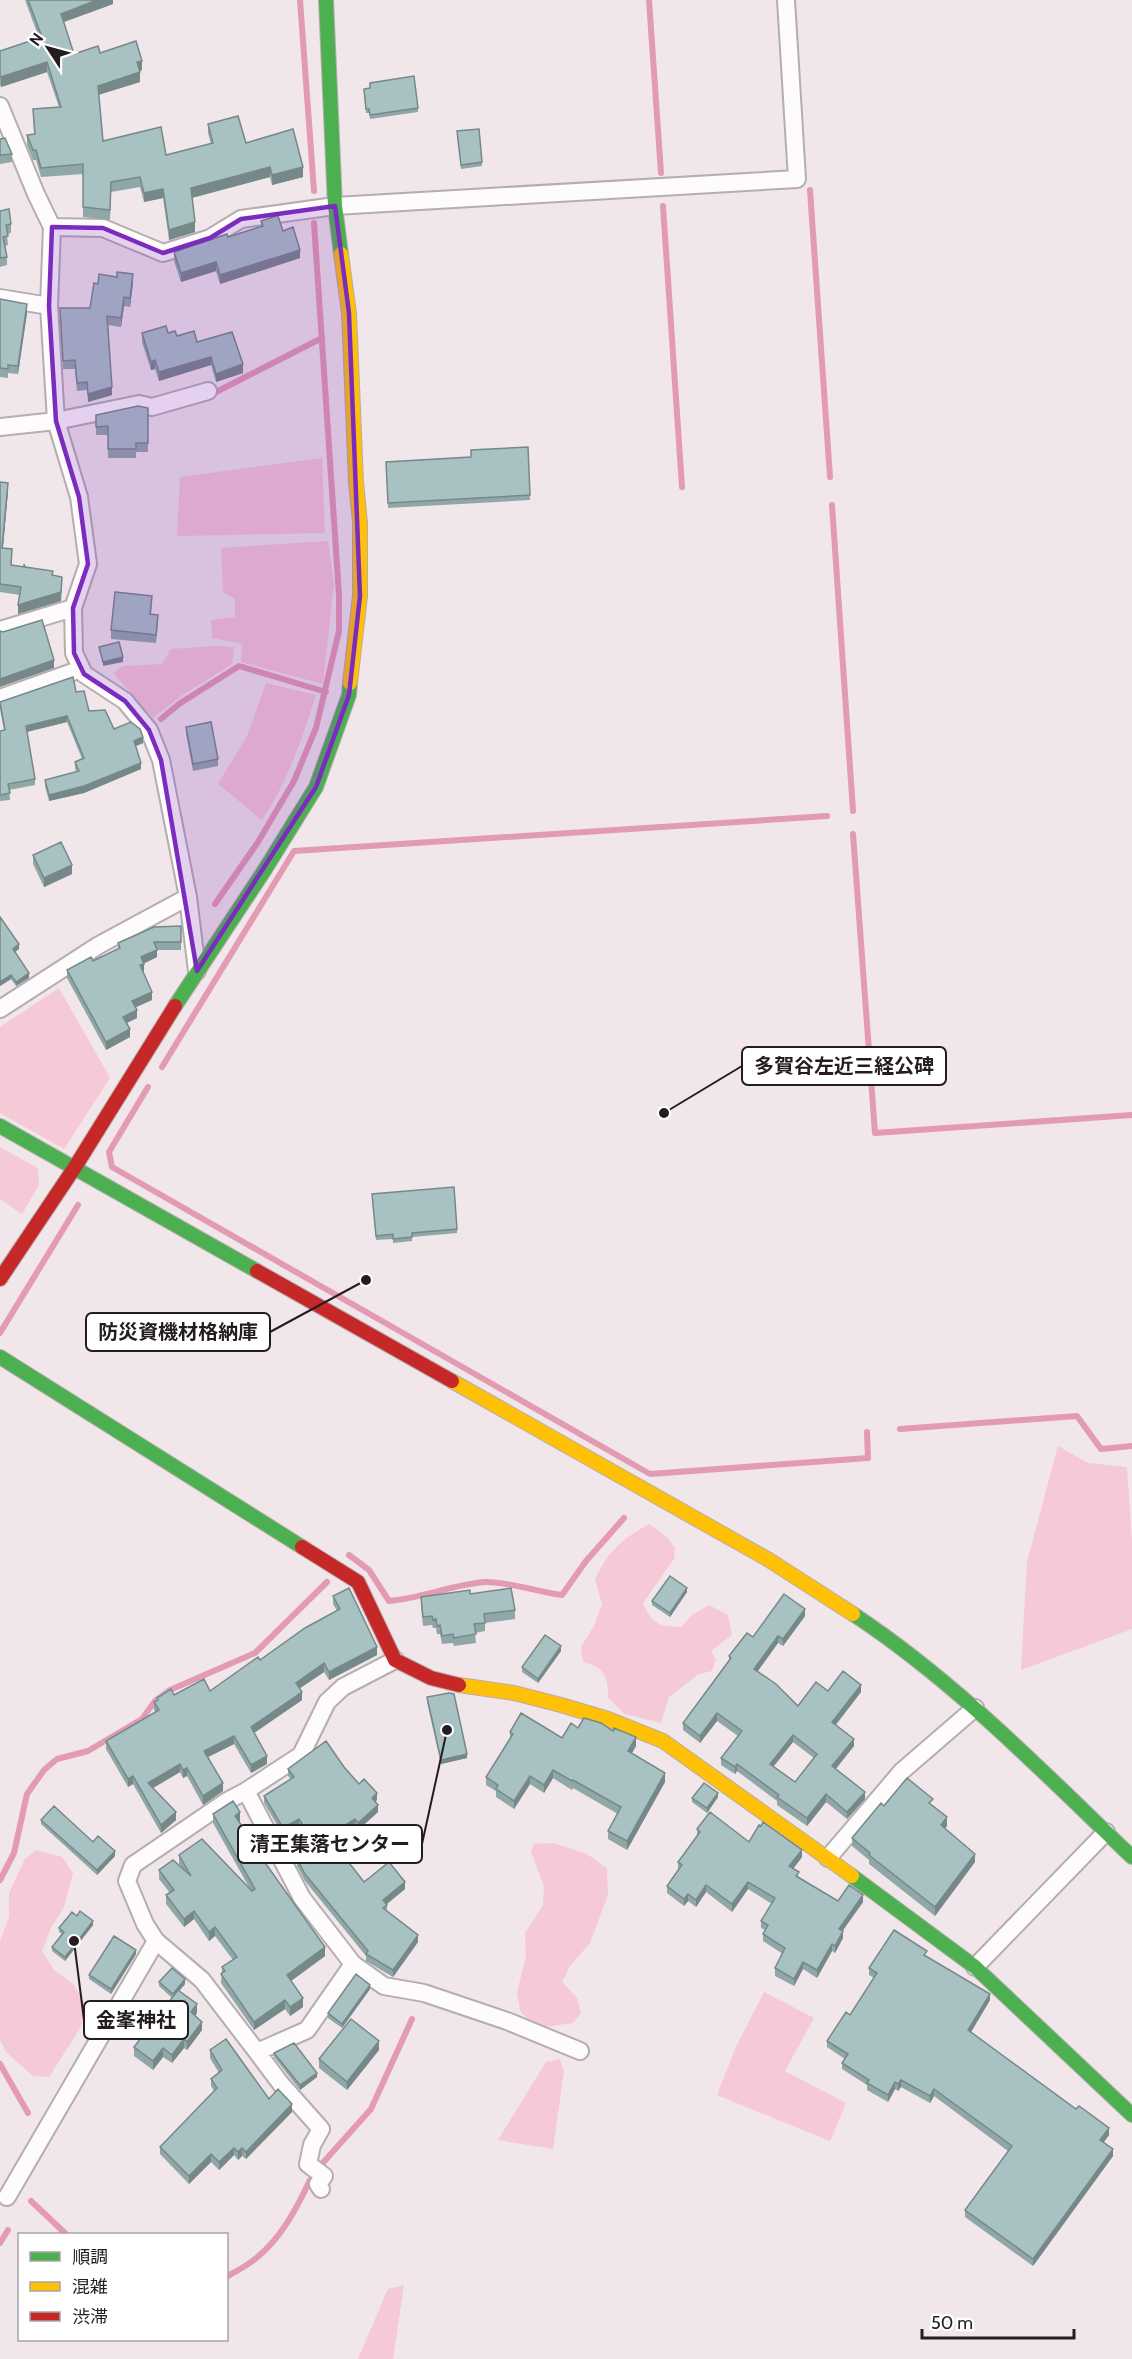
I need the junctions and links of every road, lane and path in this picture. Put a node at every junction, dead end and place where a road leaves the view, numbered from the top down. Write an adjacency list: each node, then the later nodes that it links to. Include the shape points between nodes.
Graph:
1 (326, 0): 4 (street)
2 (786, 0): 4 (street, via 797,179)
3 (0, 106): 5 (street)
4 (335, 206): 5 (street, via 241,219 210,238 163,253 103,228); 16 (street, via 349,313 360,524 360,596 349,695 316,787)
5 (52, 227): 7 (street)
6 (0, 298): 7 (street)
7 (49, 306): 9 (street)
8 (208, 391): 9 (street, via 152,407 139,404)
9 (56, 421): 10 (street); 11 (street, via 79,498 88,564)
10 (0, 427)
11 (73, 608): 12 (street); 13 (street, via 74,653)
12 (0, 630)
13 (81, 669): 14 (street); 15 (street, via 121,697 149,730 161,760)
14 (0, 698)
15 (188, 897): 16 (street); 17 (street, via 99,945)
16 (197, 971): 19 (street)
17 (0, 1009)
18 (0, 1126): 19 (street)
19 (75, 1167): 20 (street); 23 (street, via 769,1560 892,1640)
20 (0, 1279)
21 (0, 1357): 22 (street, via 358,1582)
22 (395, 1660): 24 (street, via 343,1687 327,1702 301,1755); 27 (street, via 431,1678 561,1705 663,1740)
23 (975, 1708): 25 (street); 27 (street, via 902,1771)
24 (246, 1791): 28 (street, via 133,1865 128,1881); 29 (street, via 302,1898)
25 (1106, 1832): 26 (street); 30 (street)
26 (1132, 1857)
27 (828, 1858): 30 (street)
28 (156, 1941): 32 (street, via 202,1980); 35 (street)
29 (352, 1964): 31 (street, via 384,1986 424,1993); 32 (street, via 307,2030)
30 (975, 1967): 33 (street)
31 (580, 2051)
32 (257, 2052): 34 (street, via 321,2129 308,2164 324,2176 318,2184)
33 (1132, 2115)
34 (321, 2189)
35 (7, 2197)

